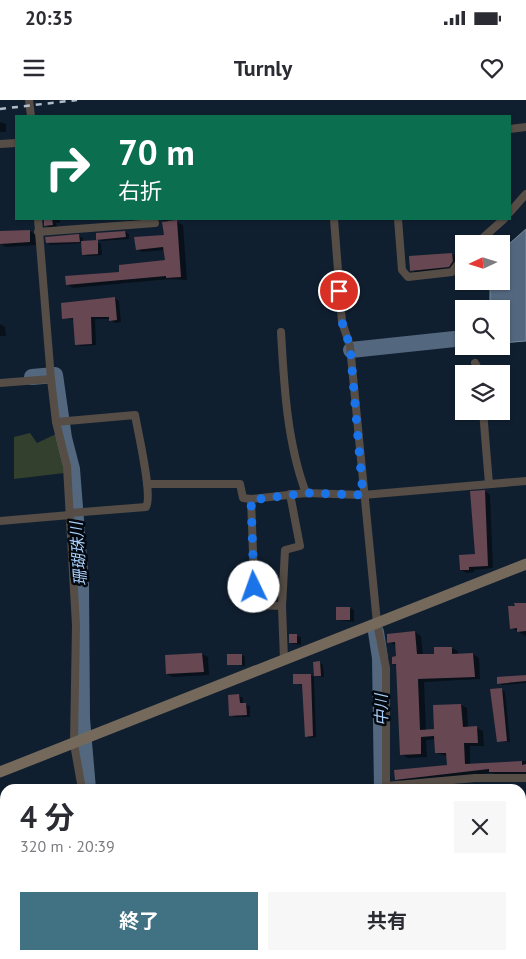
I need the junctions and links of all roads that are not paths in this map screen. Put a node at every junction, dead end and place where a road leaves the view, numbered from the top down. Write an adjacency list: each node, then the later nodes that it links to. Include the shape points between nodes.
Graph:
1 (29, 100): 2 (street)
2 (31, 115)
3 (526, 127): 4 (street)
4 (511, 129)
5 (15, 143): 6 (street)
6 (0, 144)
7 (526, 194): 8 (street)
8 (511, 211)
9 (38, 220): 14 (street)
10 (334, 220): 27 (street, via 342,322 350,346)
11 (398, 220): 16 (street, via 402,270 408,277 452,272)
12 (503, 220): 15 (street)
13 (155, 223): 14 (street)
14 (38, 232): 18 (street)
15 (486, 235)
16 (455, 268)
17 (281, 332): 25 (street, via 292,435 298,471)
18 (51, 379): 19 (street); 21 (street)
19 (0, 384)
20 (484, 420): 24 (street)
21 (56, 422): 23 (street, via 135,415); 29 (street, via 67,466)
22 (526, 481): 24 (street)
23 (147, 484): 28 (street, via 240,484 243,498); 29 (street, via 149,502 146,507)
24 (489, 484): 27 (street)
25 (306, 493): 26 (street); 27 (street)
26 (290, 494): 28 (street); 32 (street, via 300,546 285,550)
27 (363, 495): 33 (street)
28 (251, 500): 32 (street, via 255,604)
29 (70, 514): 30 (street); 35 (street, via 76,625)
30 (0, 521)
31 (526, 564): 33 (street)
32 (282, 606): 34 (street)
33 (377, 623): 34 (street); 39 (street, via 386,668)
34 (284, 660): 35 (street)
35 (74, 744): 36 (street); 38 (street)
36 (0, 772)
37 (526, 778): 40 (street, via 476,778)
38 (81, 784)
39 (386, 784)
40 (416, 784)

